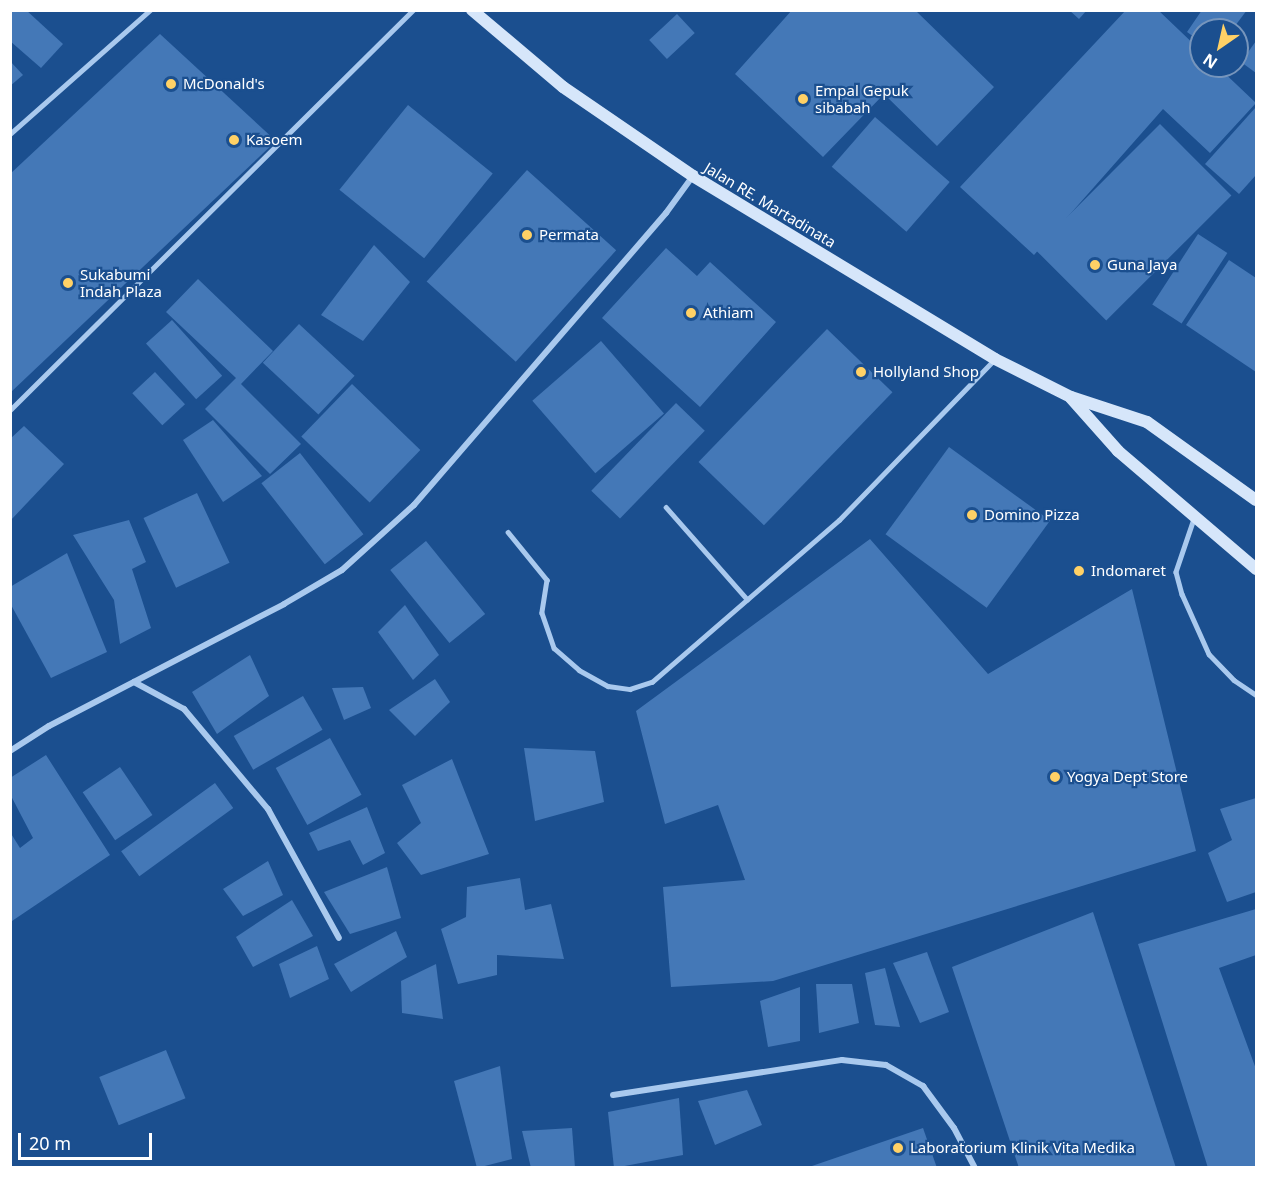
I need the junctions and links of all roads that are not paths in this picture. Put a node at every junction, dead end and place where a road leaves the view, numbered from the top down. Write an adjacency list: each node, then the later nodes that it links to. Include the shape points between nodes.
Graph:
1 (150, 10): 4 (lane)
2 (413, 10): 8 (lane)
3 (472, 10): 5 (main road, Jalan RE. Martadinata, via 563,87)
4 (10, 134)
5 (693, 176): 6 (main road, Jalan RE. Martadinata); 15 (street, via 666,213 414,505 384,533 342,570 289,602)
6 (995, 359): 7 (main road, Jalan RE. Martadinata); 14 (lane, via 839,519)
7 (1071, 397): 9 (main road, Jalan RE. Martadinata, via 1147,422); 11 (main road, Jalan RE. Martadinata, via 1118,451)
8 (10, 410)
9 (1257, 501)
10 (666, 507): 14 (lane)
11 (1195, 516): 13 (main road, Jalan RE. Martadinata); 16 (lane, via 1176,572 1182,594 1209,654 1234,680)
12 (508, 532): 14 (lane, via 547,580 542,613 554,648 579,670 608,686 630,689 652,682)
13 (1257, 569)
14 (747, 599)
15 (134, 682): 17 (street); 18 (street, via 184,709 268,809)
16 (1257, 695)
17 (10, 751)
18 (339, 938)
19 (613, 1095): 20 (street, via 842,1060 886,1065 923,1086 954,1128)
20 (975, 1167)

